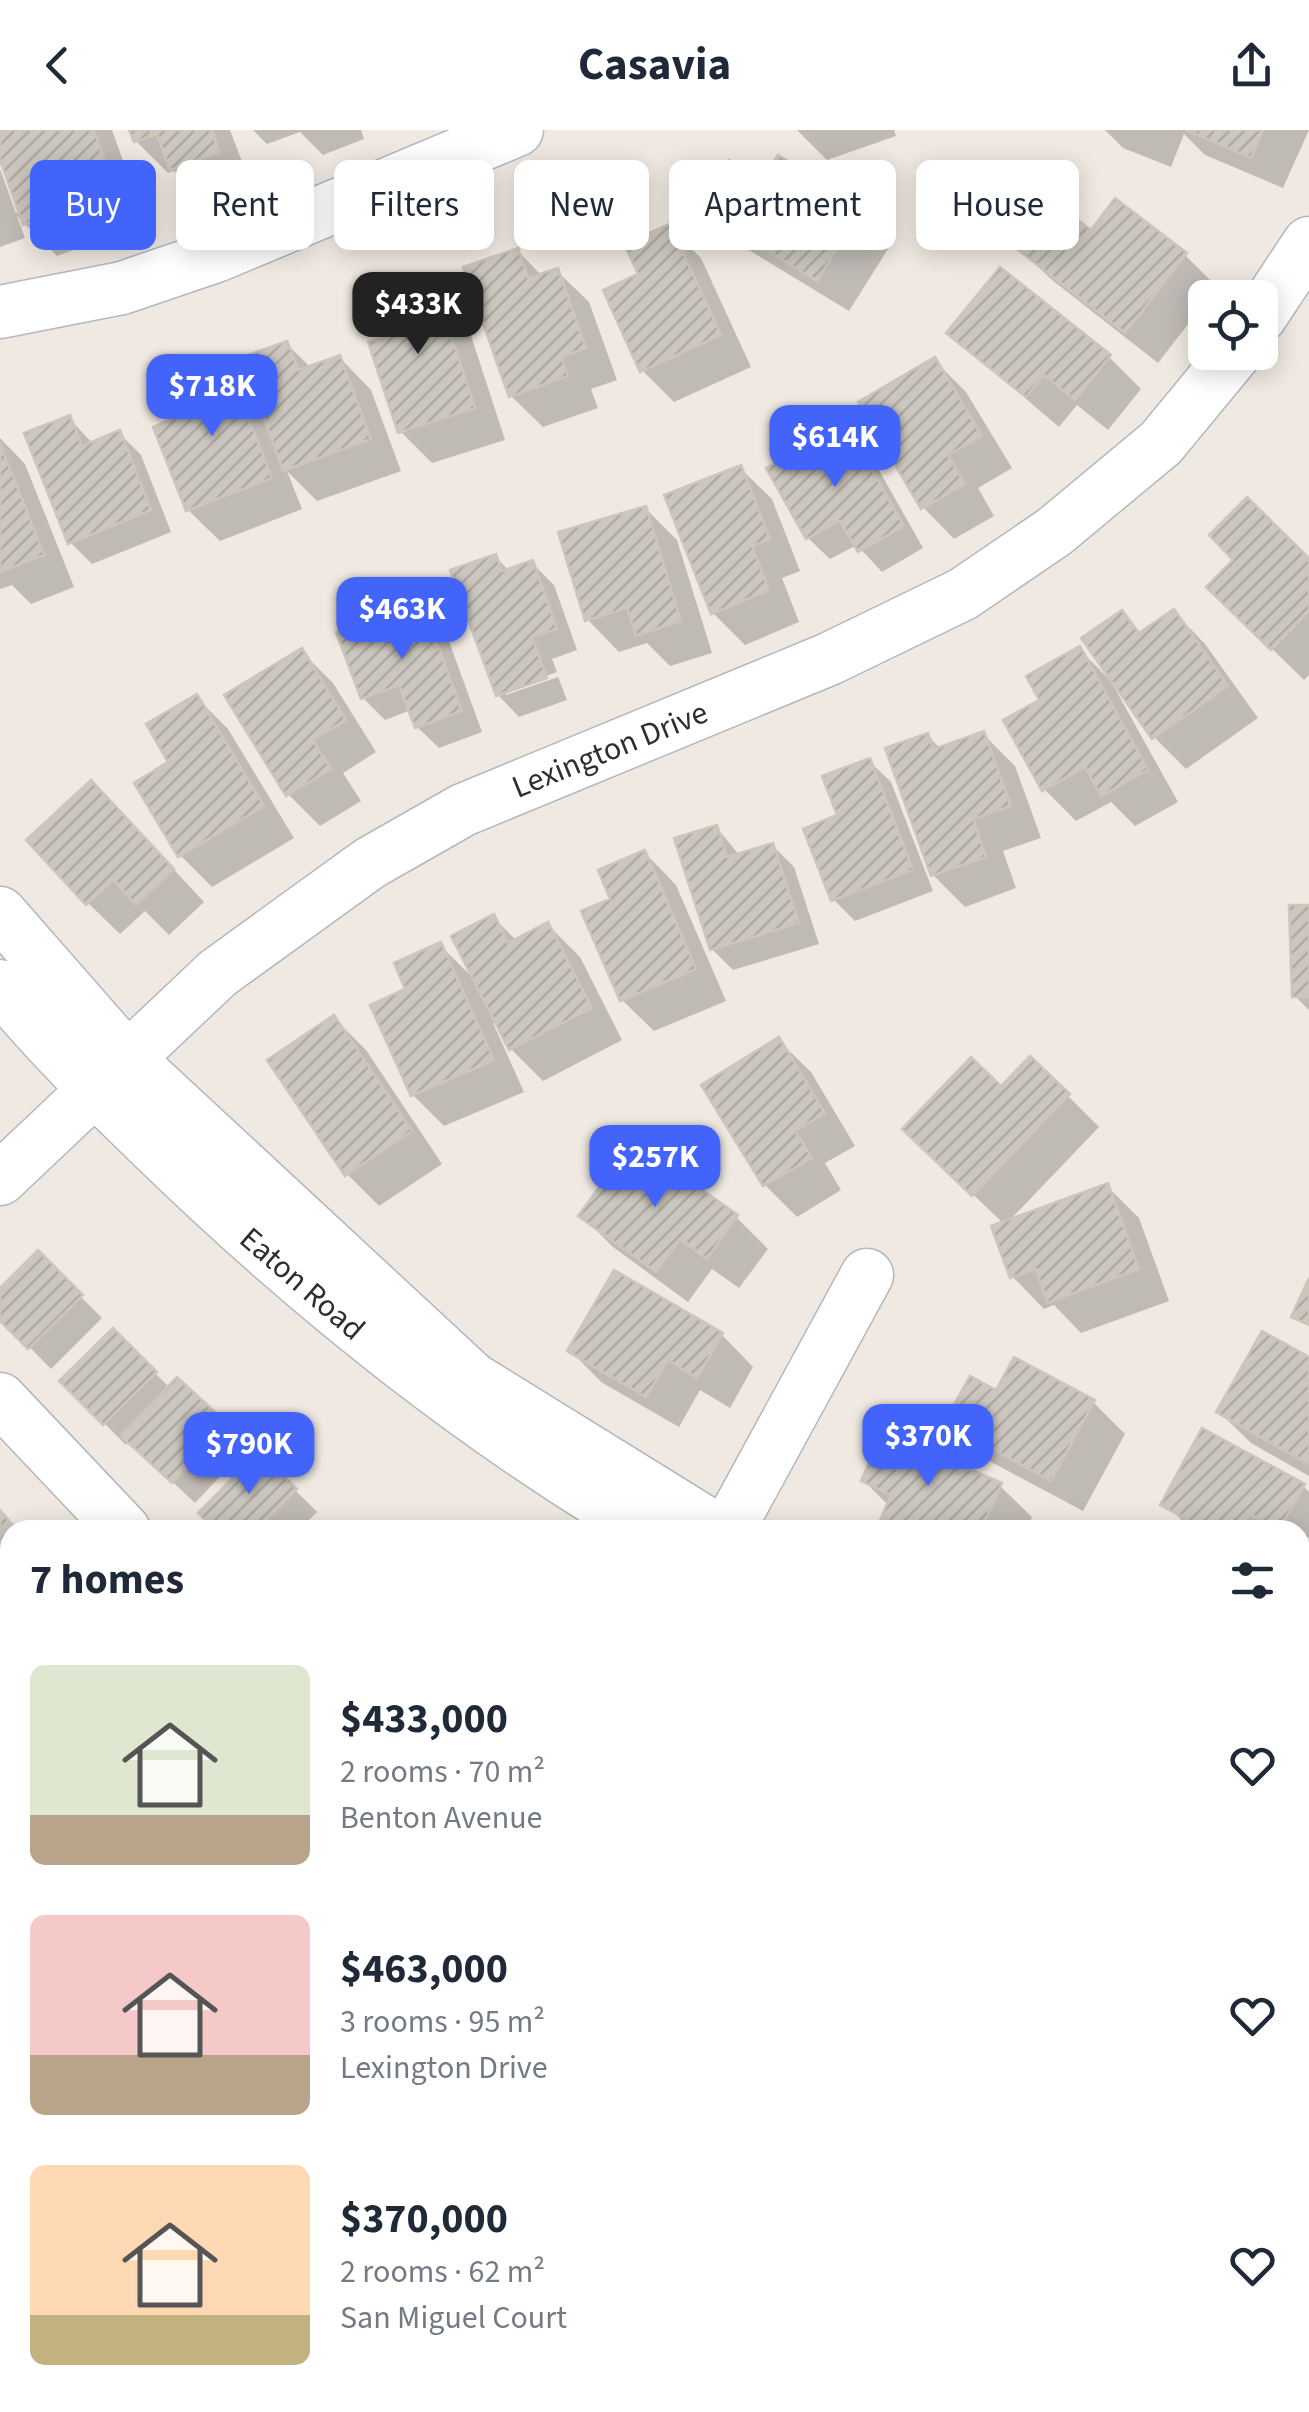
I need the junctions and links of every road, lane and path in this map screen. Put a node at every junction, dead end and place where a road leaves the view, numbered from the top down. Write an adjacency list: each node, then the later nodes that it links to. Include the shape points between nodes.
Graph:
1 (516, 130): 4 (street, via 216,256 122,288)
2 (1309, 243): 3 (street)
3 (1278, 290)
4 (0, 312)
5 (1221, 370): 8 (street, Lexington Drive, via 1161,442 1054,532 964,594 810,667 463,810 288,919 218,973)
6 (0, 912): 8 (street)
7 (0, 986): 8 (street, Eaton Road)
8 (111, 1074): 9 (street, Lexington Drive); 13 (street, Eaton Road, via 245,1236 359,1334 472,1418); 14 (street, via 473,1380)
9 (0, 1179)
10 (867, 1275): 15 (street)
11 (0, 1398): 12 (street)
12 (115, 1520)
13 (630, 1520)
14 (701, 1520)
15 (733, 1520)

